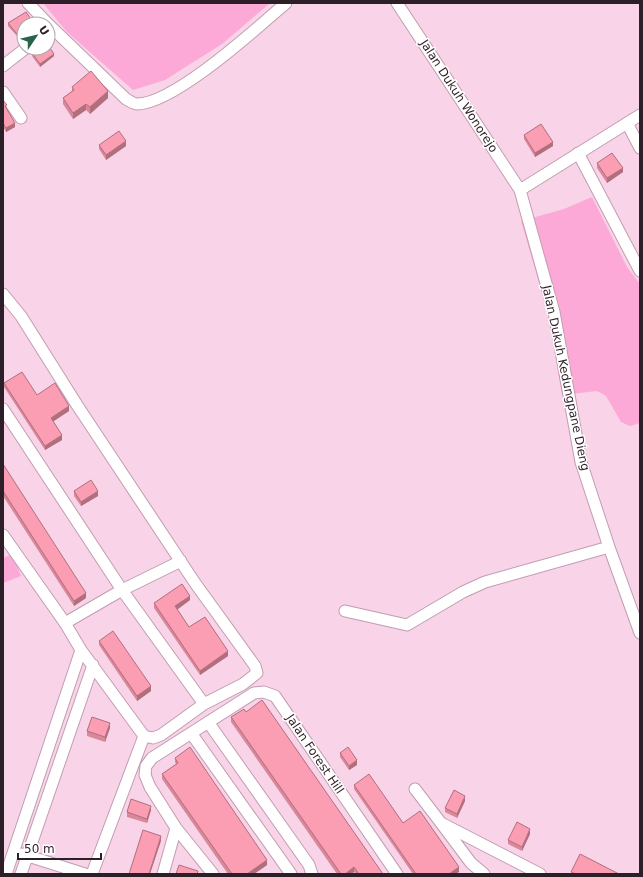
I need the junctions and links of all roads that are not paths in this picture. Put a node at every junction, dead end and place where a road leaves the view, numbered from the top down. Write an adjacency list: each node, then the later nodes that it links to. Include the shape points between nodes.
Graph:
1 (28, 3): 4 (street)
2 (286, 3): 5 (street, via 230,53 170,92 151,101 136,104 126,99)
3 (397, 3): 14 (street, Jalan Dukuh Wonorejo)
4 (40, 16)
5 (56, 32)
6 (16, 56): 7 (street)
7 (3, 66)
8 (3, 92): 10 (street)
9 (640, 115): 11 (street)
10 (21, 118)
11 (627, 123): 12 (street); 13 (street)
12 (640, 148)
13 (578, 153): 14 (street); 15 (street)
14 (520, 190): 19 (street, Jalan Dukuh Kedungpane Dieng, via 554,312 581,462)
15 (640, 271)
16 (3, 294): 20 (street, via 21,316)
17 (3, 409): 21 (street)
18 (3, 534): 23 (street)
19 (609, 548): 22 (street, via 485,582 407,625); 24 (street, Jalan Dukuh Kedungpane Dieng)
20 (181, 561): 21 (street); 27 (street, via 255,666 257,673 243,684)
21 (122, 590): 23 (street); 27 (street)
22 (344, 611)
23 (65, 623): 25 (street)
24 (640, 633)
25 (81, 650): 26 (street); 34 (street)
26 (93, 665): 30 (street); 35 (street)
27 (204, 704): 30 (street, via 161,735 153,738)
28 (208, 722): 29 (street, Jalan Forest Hill); 43 (street, via 309,865); 44 (street, Jalan Forest Hill, via 254,693 264,692 275,696)
29 (191, 734): 33 (street, Jalan Forest Hill, via 152,758 146,766 145,775 150,788); 42 (street)
30 (144, 736): 39 (street)
31 (415, 789): 32 (street)
32 (441, 823): 45 (street, via 471,863); 46 (street)
33 (176, 828): 40 (street); 41 (street, Jalan Forest Hill)
34 (14, 851): 35 (street); 36 (street)
35 (28, 856): 37 (street); 38 (street)
36 (6, 874)
37 (21, 874)
38 (85, 874)
39 (92, 874)
40 (164, 874)
41 (213, 874)
42 (291, 874)
43 (312, 874)
44 (397, 874)
45 (484, 874)
46 (540, 874)

